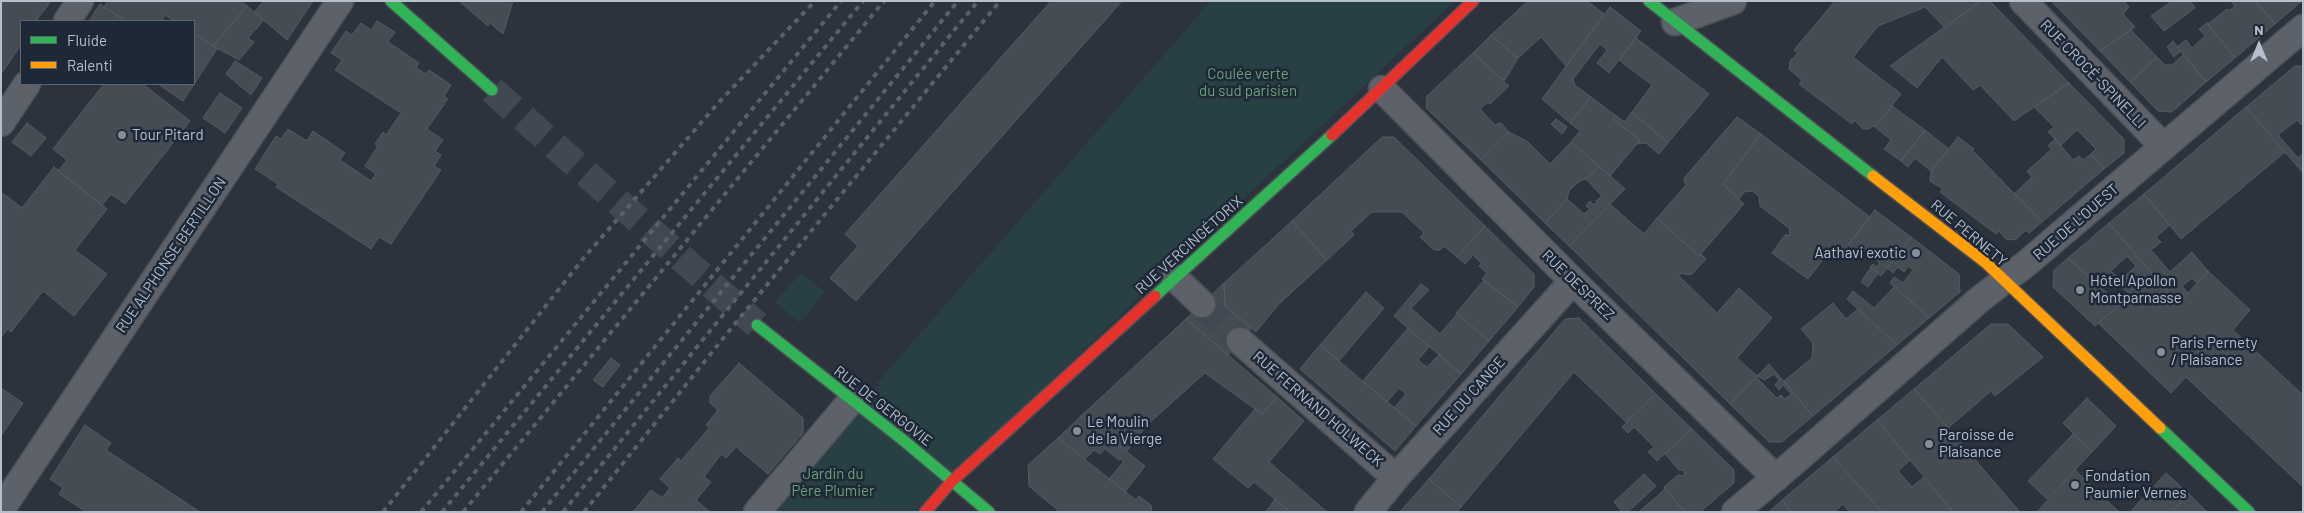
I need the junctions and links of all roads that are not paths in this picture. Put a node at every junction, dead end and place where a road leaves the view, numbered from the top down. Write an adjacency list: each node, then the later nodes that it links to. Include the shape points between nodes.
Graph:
1 (80, 1): 8 (street)
2 (340, 1): 26 (street, RUE ALPHONSE BERTILLON)
3 (391, 1): 13 (street)
4 (1473, 1): 12 (street, RUE VERCINGÉTORIX)
5 (1649, 1): 9 (street, RUE PERNETY)
6 (1733, 1): 9 (street)
7 (2024, 1): 15 (street, RUE CROCÉ-SPINELLI)
8 (68, 20)
9 (1675, 22): 17 (street, RUE PERNETY, via 1986,263)
10 (2303, 28): 15 (street, RUE DE L'OUEST)
11 (26, 85): 14 (street)
12 (1382, 89): 16 (street, RUE VERCINGÉTORIX); 18 (street, RUE DESPREZ)
13 (492, 90)
14 (1, 123)
15 (2163, 146): 17 (street, RUE DE L'OUEST)
16 (1175, 278): 19 (street); 25 (street, RUE VERCINGÉTORIX)
17 (2003, 280): 24 (street, RUE DE L'OUEST); 32 (street, RUE PERNETY)
18 (1573, 281): 23 (street, RUE DU CANGE); 24 (street, RUE DESPREZ)
19 (1202, 304)
20 (757, 326): 22 (street, RUE DE GERGOVIE)
21 (1240, 341): 23 (street, RUE FERNAND HOLWECK)
22 (851, 401): 25 (street, RUE DE GERGOVIE); 27 (street)
23 (1396, 478): 30 (street, RUE DU CANGE)
24 (1776, 478): 31 (street, RUE DE L'OUEST)
25 (952, 481): 28 (street, RUE VERCINGÉTORIX); 29 (street, RUE DE GERGOVIE)
26 (1, 510)
27 (757, 512)
28 (926, 512)
29 (989, 512)
30 (1368, 512)
31 (1734, 512)
32 (2249, 512)

